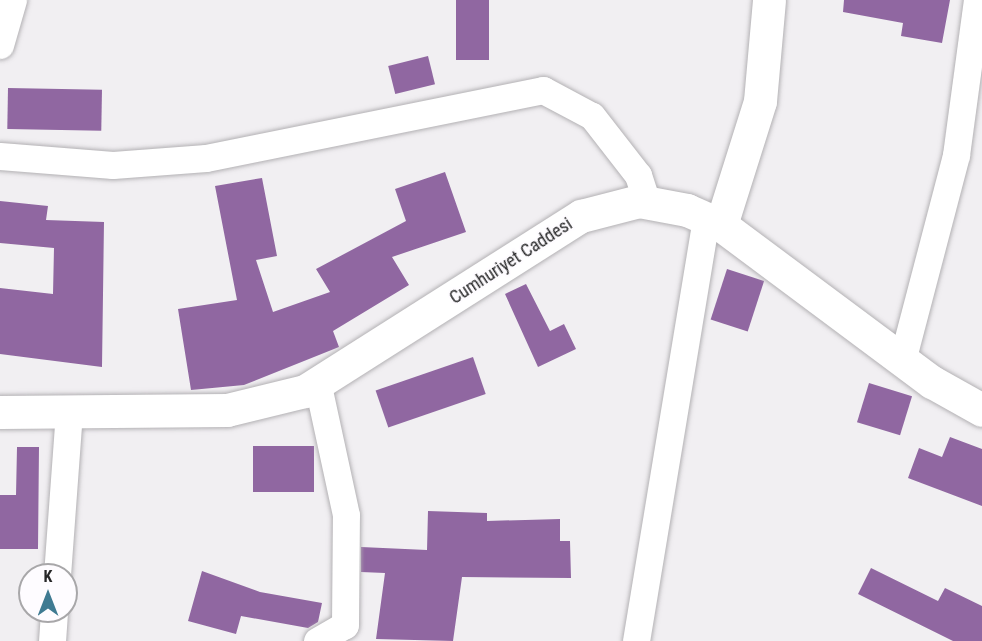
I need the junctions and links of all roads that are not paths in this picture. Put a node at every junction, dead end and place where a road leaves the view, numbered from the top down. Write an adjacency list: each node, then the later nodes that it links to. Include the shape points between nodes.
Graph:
1 (13, 0): 4 (street)
2 (769, 0): 7 (street, via 760,101)
3 (977, 0): 8 (street, via 956,155)
4 (0, 45)
5 (0, 156): 6 (street, via 113,165 206,158 543,90 592,117 638,175)
6 (647, 202): 7 (street, Cumhuriyet Caddesi); 9 (street, Cumhuriyet Caddesi, via 614,204 581,216)
7 (714, 222): 8 (street, Cumhuriyet Caddesi); 17 (street)
8 (902, 361): 10 (street, Cumhuriyet Caddesi)
9 (318, 385): 11 (street, Cumhuriyet Caddesi, via 227,410); 16 (street, via 346,515 345,626)
10 (982, 410)
11 (69, 411): 12 (street, Cumhuriyet Caddesi); 13 (street)
12 (0, 412)
13 (58, 563)
14 (53, 623): 15 (street)
15 (52, 641)
16 (317, 641)
17 (636, 641)

